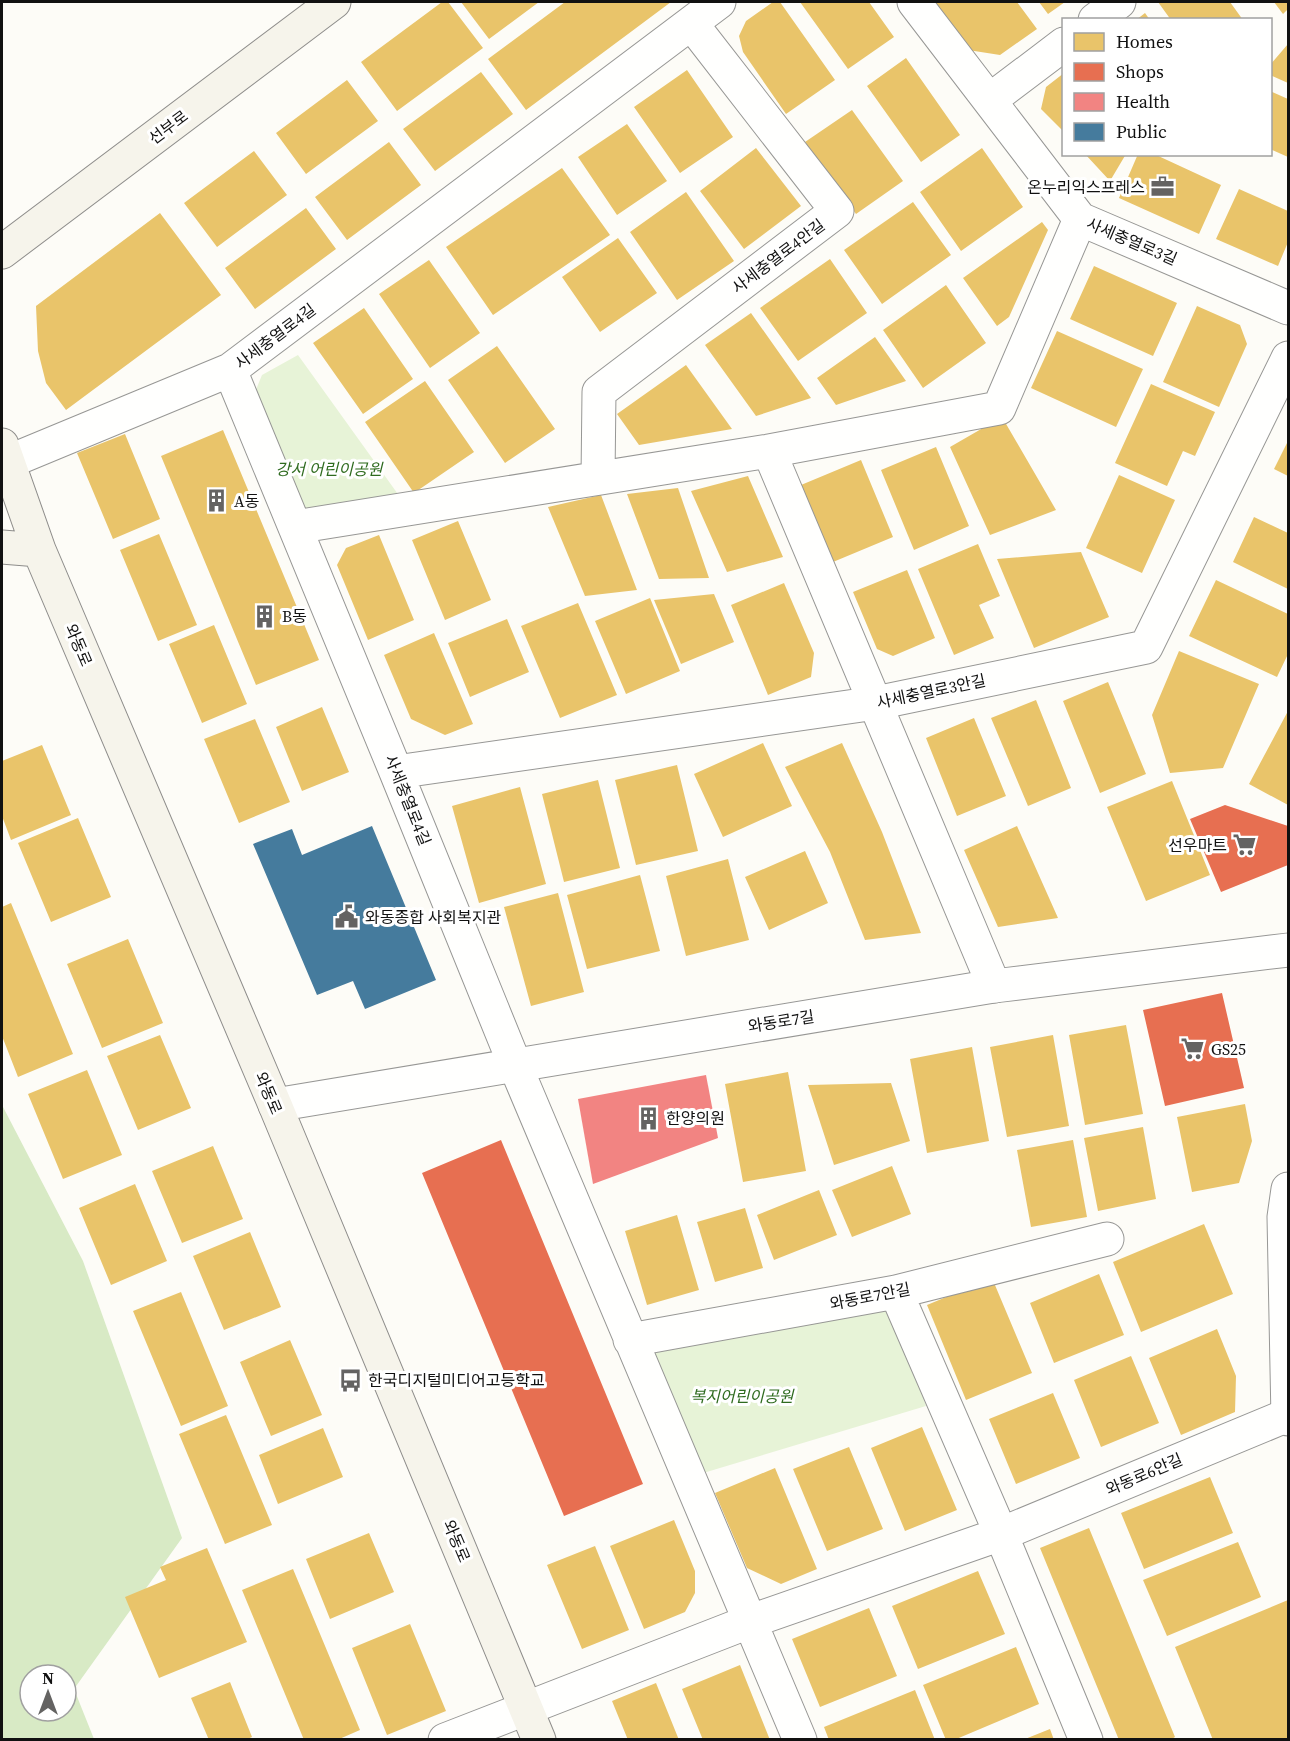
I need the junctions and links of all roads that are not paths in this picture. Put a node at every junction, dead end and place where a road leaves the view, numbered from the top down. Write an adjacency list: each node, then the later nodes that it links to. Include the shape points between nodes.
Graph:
1 (334, 2): 10 (main road, 선부로)
2 (719, 2): 6 (street, 사세충열로4길)
3 (914, 2): 8 (street, 사세충열로3길)
4 (1119, 2): 5 (street)
5 (1098, 18)
6 (691, 23): 13 (street, 사세충열로4길); 16 (street, 사세충열로4안길, via 837,211 599,392)
7 (1062, 46): 8 (street)
8 (990, 100): 9 (street, 사세충열로3길)
9 (1080, 219): 11 (street, 사세충열로3길); 14 (street, via 999,408)
10 (2, 252)
11 (1288, 308)
12 (1288, 358): 20 (street, 사세충열로3안길, via 1146,646)
13 (230, 370): 15 (street); 17 (street, 사세충열로4길)
14 (769, 451): 16 (street); 20 (street)
15 (5, 453): 19 (main road, 와동로)
16 (598, 477): 17 (street)
17 (295, 527): 21 (street, 사세충열로4길)
18 (2, 547): 19 (main road)
19 (39, 550): 25 (main road, 와동로)
20 (876, 703): 21 (street, 사세충열로3안길); 23 (street)
21 (396, 772): 24 (street, 사세충열로4길)
22 (1288, 950): 23 (street, 와동로7길)
23 (994, 986): 24 (street, 와동로7길)
24 (515, 1065): 25 (street, 와동로7길); 29 (street)
25 (274, 1105): 33 (main road, 와동로)
26 (1288, 1188): 30 (street, via 1284,1217)
27 (1107, 1239): 28 (street, 와동로7안길)
28 (896, 1292): 29 (street, 와동로7안길); 31 (street)
29 (630, 1340): 32 (street)
30 (1288, 1416): 31 (street, 와동로6안길)
31 (1001, 1534): 32 (street); 37 (street)
32 (751, 1621): 33 (street); 36 (street)
33 (526, 1708): 34 (street); 35 (main road, 와동로)
34 (445, 1740)
35 (540, 1740)
36 (800, 1740)
37 (1086, 1740)

